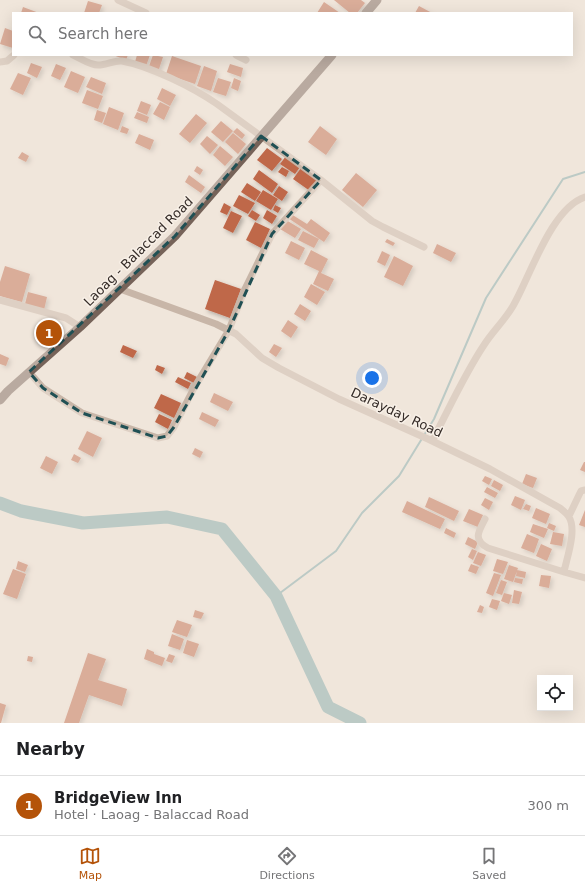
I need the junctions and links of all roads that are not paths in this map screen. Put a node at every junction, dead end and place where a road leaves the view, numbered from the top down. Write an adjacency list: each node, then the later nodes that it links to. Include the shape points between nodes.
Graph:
1 (118, 0): 3 (street)
2 (374, 1): 4 (main road)
3 (144, 12)
4 (367, 12)
5 (13, 56): 10 (street, via 7,61)
6 (75, 56): 11 (street, via 97,65 116,61 133,64 162,75 209,98)
7 (238, 56): 9 (street)
8 (331, 56): 11 (main road, Laoag - Balaccad Road)
9 (246, 60)
10 (0, 62)
11 (261, 136): 12 (street); 15 (main road, Laoag - Balaccad Road, via 170,242)
12 (321, 180): 14 (street, via 372,220); 18 (street, via 272,234)
13 (585, 197): 21 (street, via 568,207 554,225 516,301 477,357)
14 (424, 247)
15 (120, 288): 17 (main road, Laoag - Balaccad Road); 18 (street, Darayday Road)
16 (0, 300): 17 (street, via 66,318)
17 (80, 327): 19 (main road, Laoag - Balaccad Road)
18 (229, 330): 19 (street, via 174,427 163,438 82,413 43,388); 21 (street, Darayday Road, via 271,364 339,399)
19 (29, 372): 20 (main road, Laoag - Balaccad Road)
20 (0, 400)
21 (430, 440): 23 (street, Darayday Road, via 497,473 560,508)
22 (585, 490): 23 (street, via 581,491)
23 (569, 516): 25 (street, via 572,532)
24 (485, 519): 25 (street, via 479,534 481,544)
25 (564, 572): 26 (street)
26 (585, 578)

